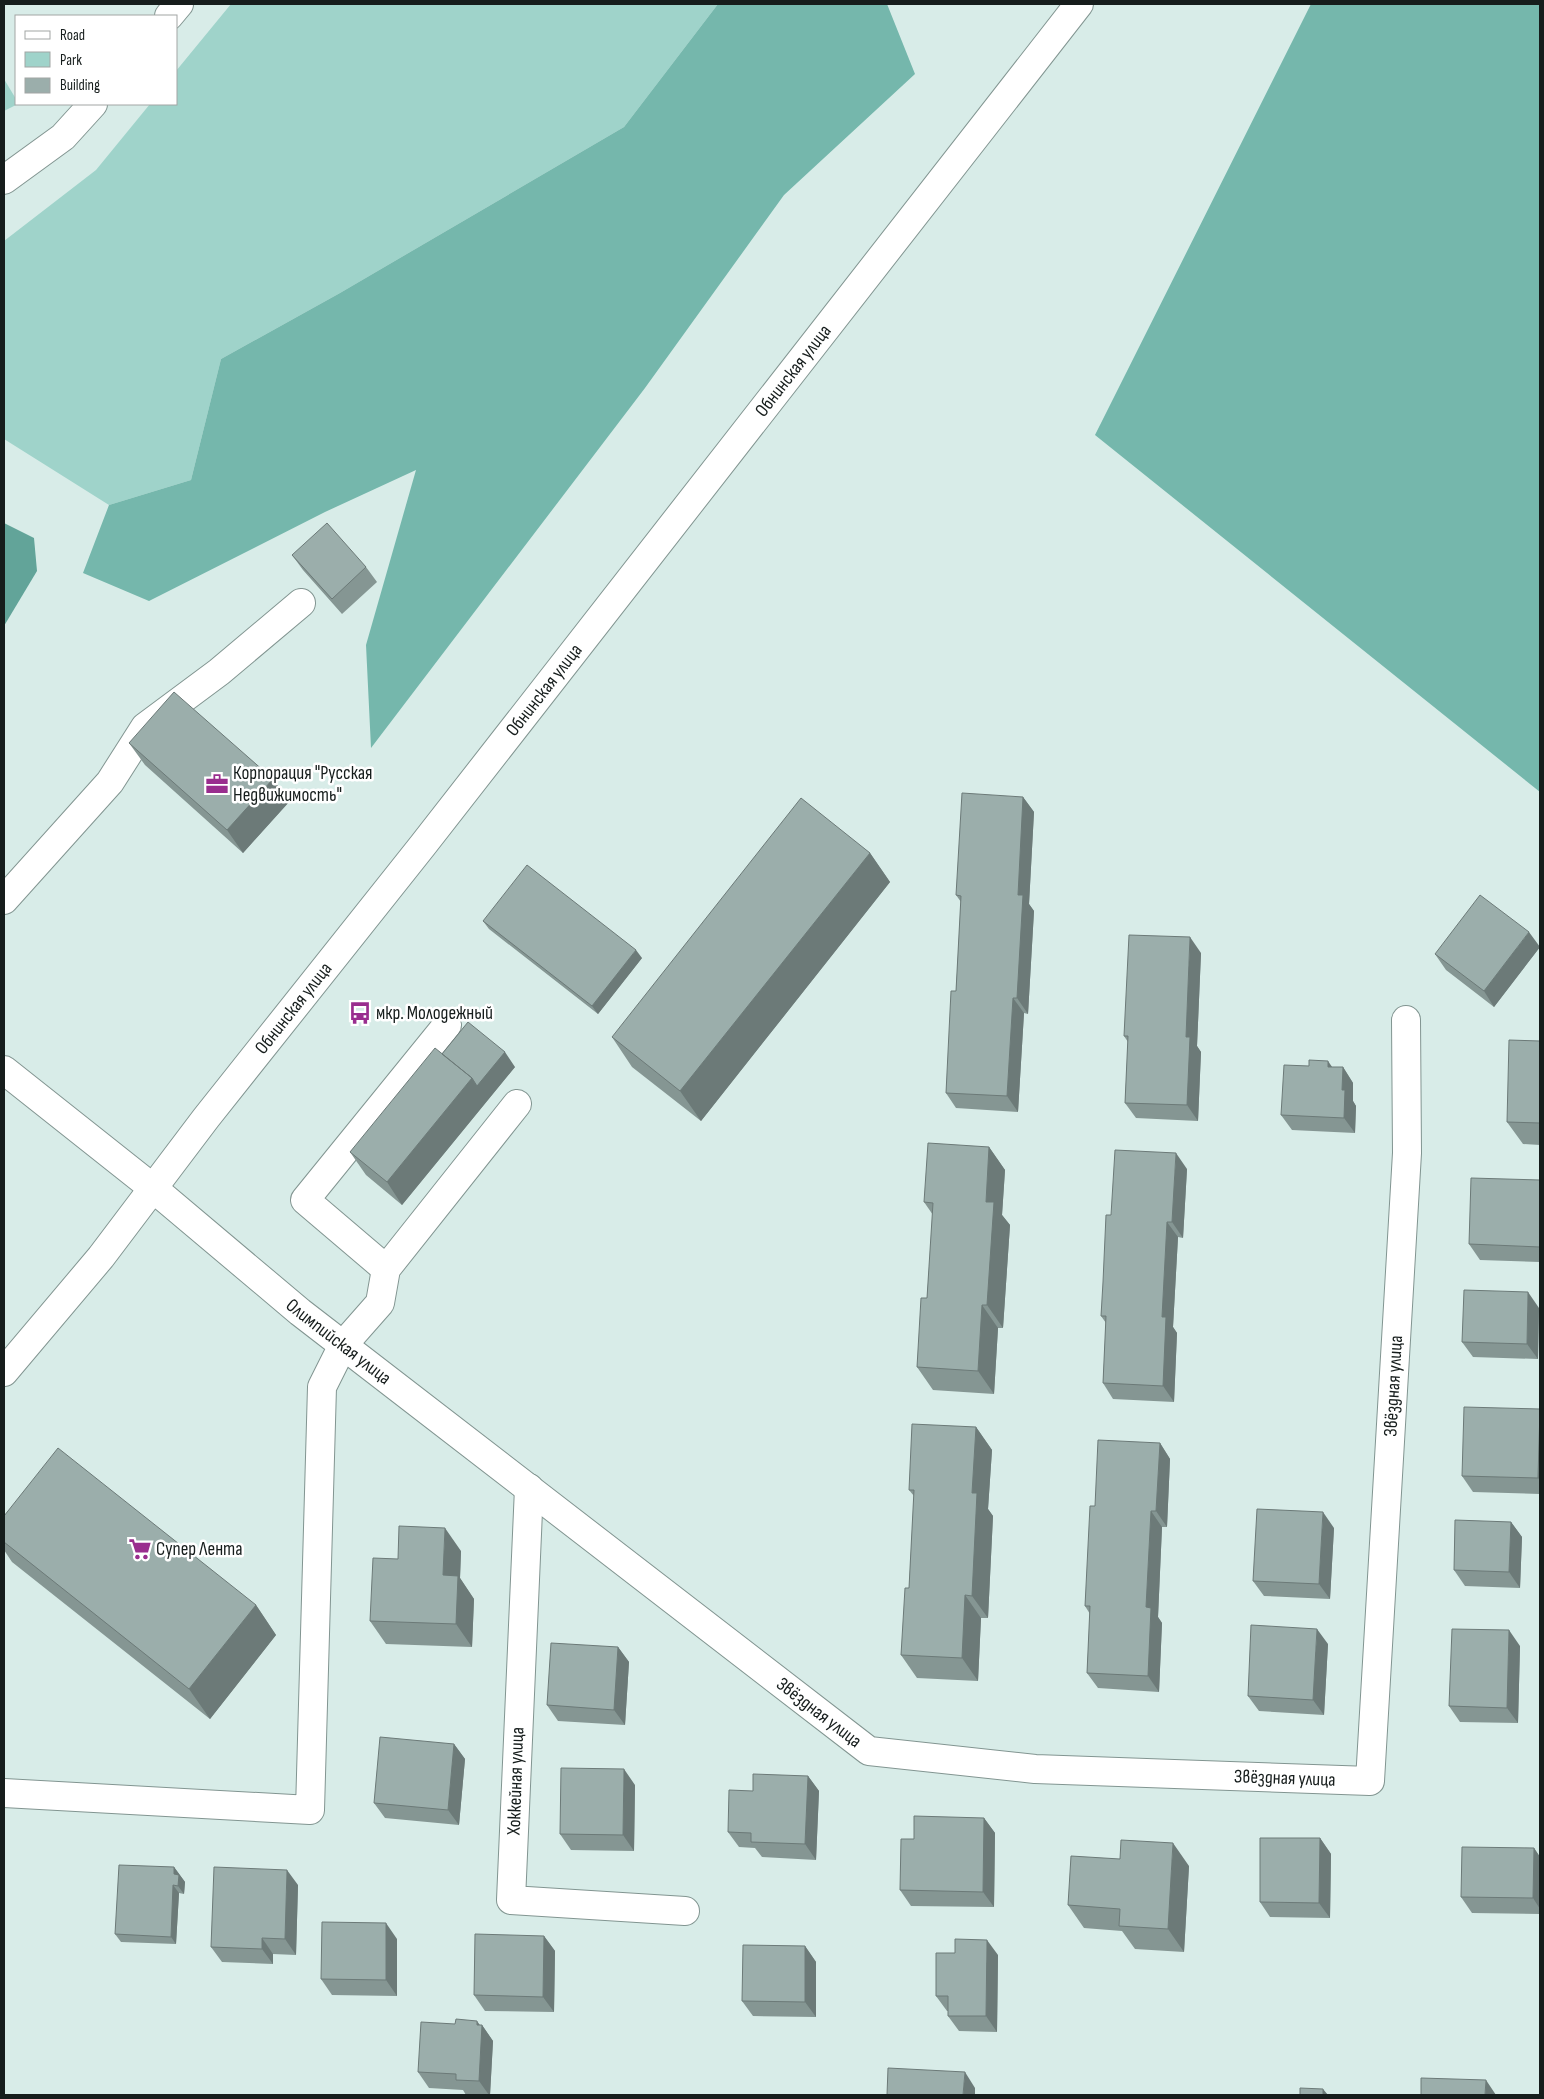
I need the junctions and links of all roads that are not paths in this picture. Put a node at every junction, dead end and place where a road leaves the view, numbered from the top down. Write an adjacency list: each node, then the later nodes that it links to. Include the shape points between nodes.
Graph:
1 (179, 4): 3 (street)
2 (1079, 4): 12 (street, Обнинская улица, via 423,845 212,1110)
3 (170, 15)
4 (92, 105): 5 (street, via 63,137)
5 (4, 180)
6 (301, 603): 7 (street, via 219,672 145,727 110,782)
7 (4, 900)
8 (1406, 1020): 16 (street, Звёздная улица, via 1406,1154 1370,1781 1035,1769 869,1751)
9 (447, 1025): 13 (street, via 305,1200)
10 (4, 1070): 12 (street, Олимпийская улица)
11 (517, 1104): 13 (street)
12 (154, 1189): 14 (street, Олимпийская улица); 15 (street, Обнинская улица, via 102,1257)
13 (386, 1269): 14 (street, via 380,1304)
14 (343, 1345): 16 (street, Олимпийская улица); 17 (street, via 322,1387 310,1810)
15 (4, 1372)
16 (529, 1488): 18 (street, Хоккейная улица, via 511,1900)
17 (4, 1793)
18 (685, 1911)

